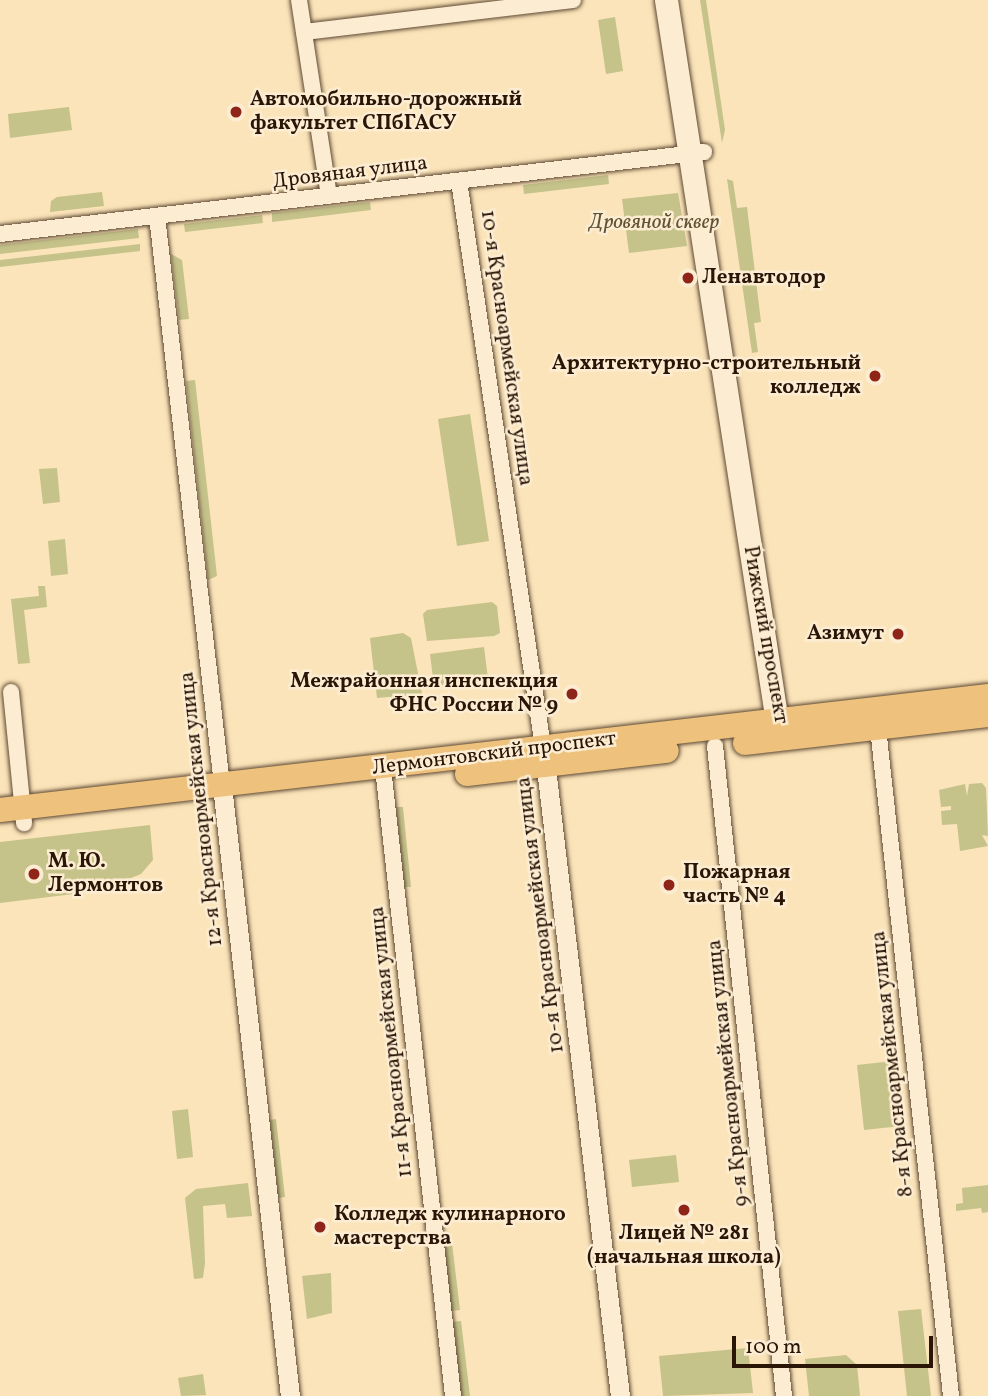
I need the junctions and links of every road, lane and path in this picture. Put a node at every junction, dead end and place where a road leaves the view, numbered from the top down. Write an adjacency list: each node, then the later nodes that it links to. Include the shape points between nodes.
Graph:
1 (299, 0): 5 (street)
2 (573, 0): 5 (street)
3 (666, 0): 6 (main road, Рижский проспект)
4 (681, 0): 6 (main road, Рижский проспект)
5 (304, 32): 8 (street)
6 (697, 153): 7 (street, Дровяная улица); 14 (main road, Рижский проспект)
7 (459, 181): 8 (street, Дровяная улица); 17 (street, 10-я Красноармейская улица)
8 (329, 196): 9 (street, Дровяная улица)
9 (157, 216): 10 (street, Дровяная улица); 19 (street, 12-я Красноармейская улица)
10 (0, 234)
11 (11, 692): 20 (street)
12 (988, 696): 14 (main road, Лермонтовский проспект)
13 (988, 715): 15 (main road, Лермонтовский проспект)
14 (784, 727): 15 (main road, Лермонтовский проспект); 16 (main road, Лермонтовский проспект); 17 (main road, Лермонтовский проспект)
15 (878, 728): 25 (street, 8-я Красноармейская улица)
16 (715, 746): 17 (main road, Лермонтовский проспект); 24 (street, 9-я Красноармейская улица)
17 (545, 756): 18 (main road, Лермонтовский проспект); 23 (street, 10-я Красноармейская улица)
18 (383, 775): 19 (main road, Лермонтовский проспект); 22 (street, 11-я Красноармейская улица)
19 (223, 792): 20 (main road, Лермонтовский проспект); 21 (street, 12-я Красноармейская улица)
20 (12, 816)
21 (290, 1396)
22 (453, 1396)
23 (620, 1396)
24 (785, 1396)
25 (951, 1396)

